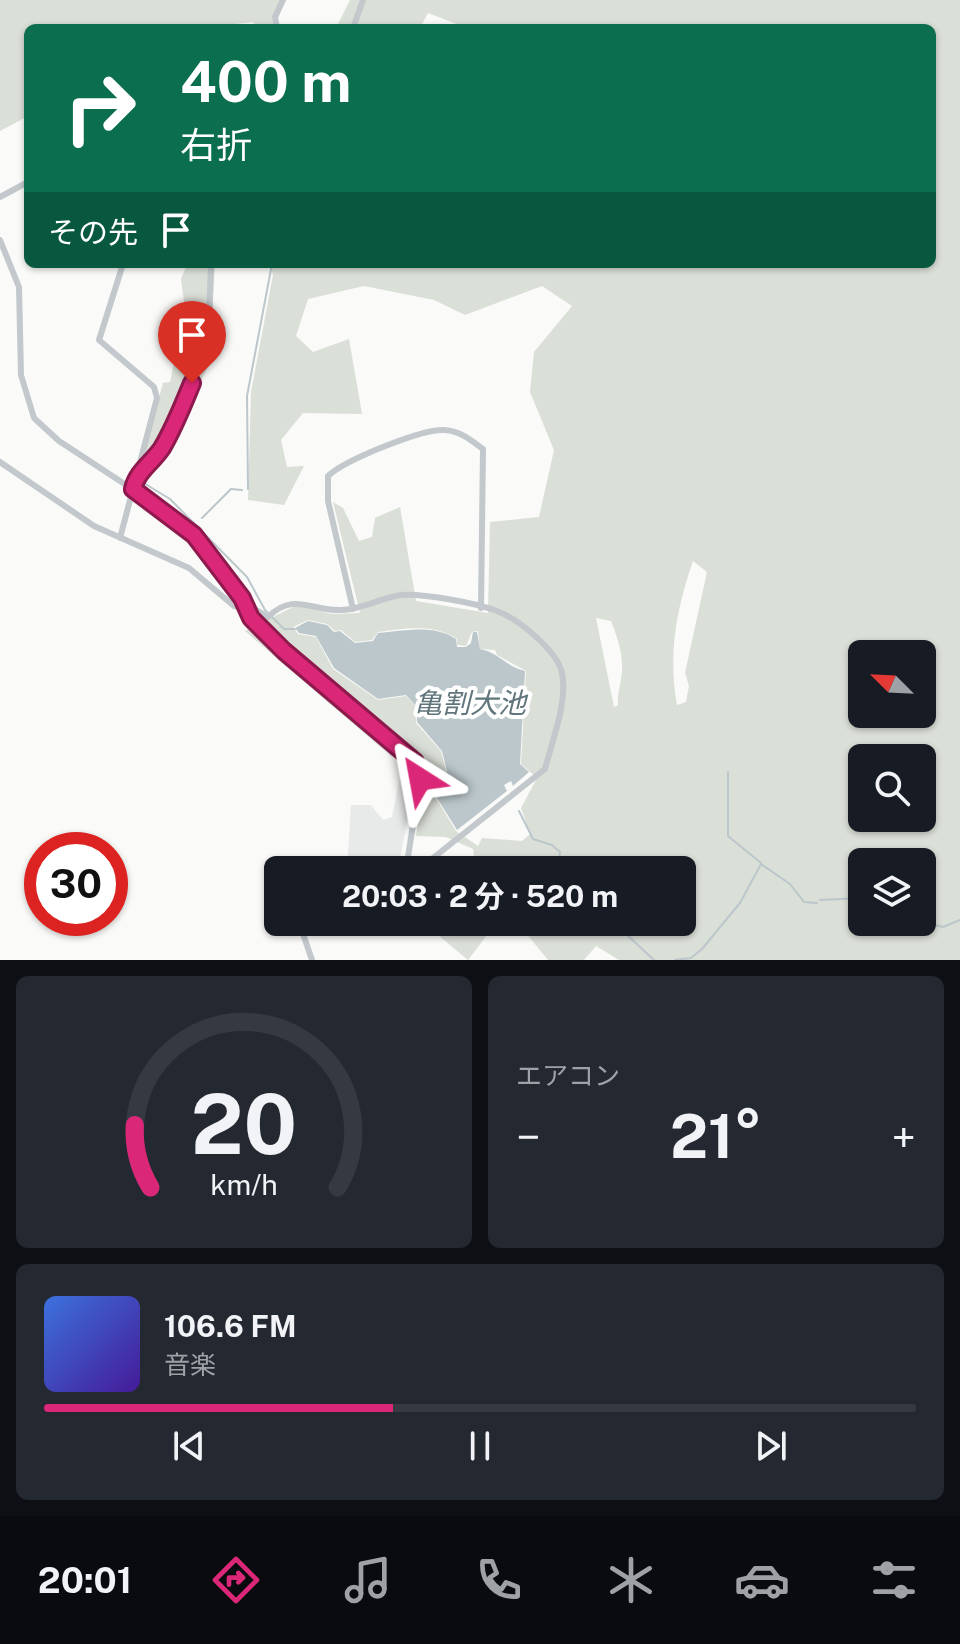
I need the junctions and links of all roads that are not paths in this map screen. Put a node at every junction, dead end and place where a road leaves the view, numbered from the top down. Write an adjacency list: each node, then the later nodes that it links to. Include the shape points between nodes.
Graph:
1 (283, 0): 3 (street)
2 (363, 0): 4 (street)
3 (276, 24)
4 (354, 24)
5 (24, 184): 6 (street)
6 (0, 197)
7 (0, 240): 12 (street, via 19,287 21,375 34,418 59,441)
8 (122, 268): 11 (street, via 98,336 157,393)
9 (211, 268): 11 (street, via 212,339 169,436)
10 (0, 462): 13 (street)
11 (136, 475): 12 (street)
12 (133, 489): 13 (street); 14 (street, via 194,535)
13 (120, 538): 14 (street, via 189,568 234,606)
14 (244, 605): 16 (street, via 270,615 301,602); 17 (street, via 284,651 418,768)
15 (481, 608): 16 (street, via 409,595); 16 (street, via 483,449 458,432 442,429 380,450 328,476 328,501); 18 (street, via 513,620 559,664 563,684 545,769)
16 (353, 609)
17 (409, 856)
18 (436, 856)
19 (304, 936): 20 (street)
20 (312, 960)

